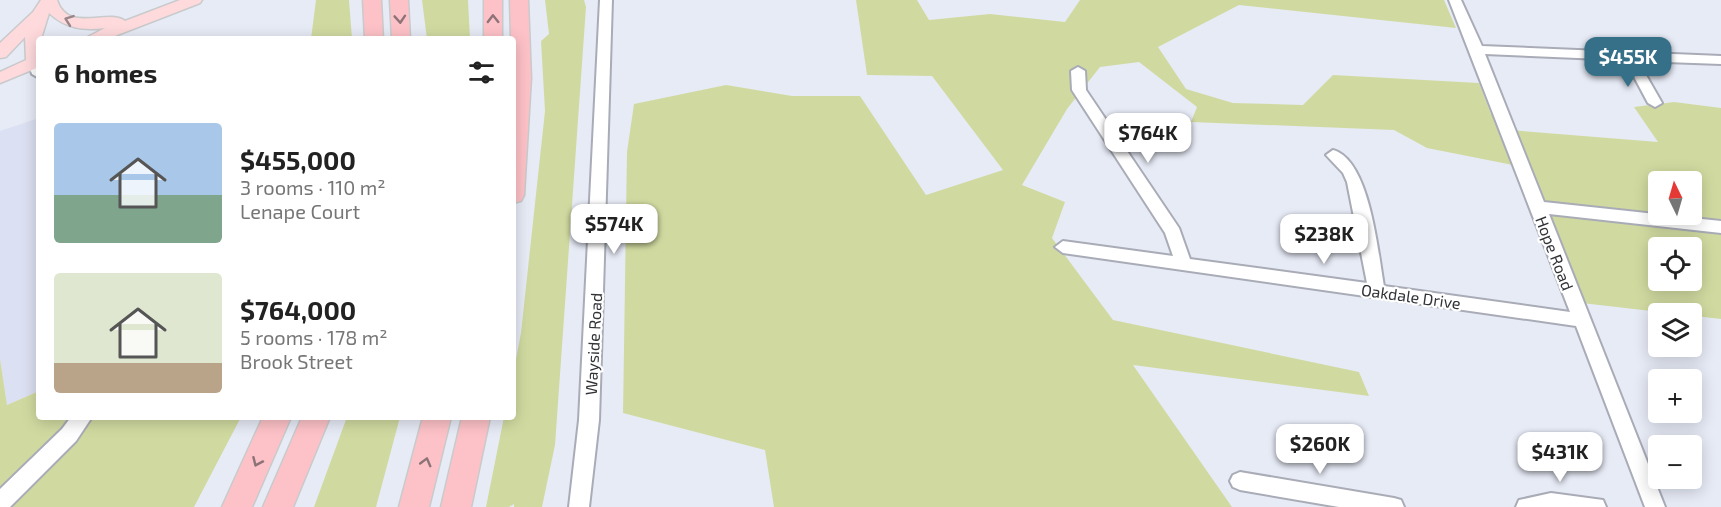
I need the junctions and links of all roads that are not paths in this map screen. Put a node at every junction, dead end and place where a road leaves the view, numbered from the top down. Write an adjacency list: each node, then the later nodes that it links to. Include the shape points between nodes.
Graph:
1 (194, 0): 10 (main road)
2 (372, 0): 12 (highway)
3 (399, 0): 13 (highway, one-way to 13)
4 (493, 0): 14 (highway, one-way to 4)
5 (519, 0): 24 (highway, via 521,78)
6 (606, 0): 43 (street, Wayside Road, via 589,420)
7 (1455, 0): 15 (street, Hope Road)
8 (48, 1): 9 (main road); 10 (main road, one-way to 8, via 78,24 62,19)
9 (36, 16): 16 (main road); 17 (main road, via 32,35)
10 (140, 20): 11 (main road)
11 (100, 36)
12 (374, 36)
13 (401, 36)
14 (493, 36)
15 (1477, 50): 18 (street); 26 (street, Hope Road)
16 (0, 53)
17 (36, 56)
18 (1629, 56): 19 (street); 23 (street)
19 (1721, 60)
20 (36, 67): 22 (main road)
21 (1078, 70): 29 (street, via 1079,90 1173,232)
22 (0, 78)
23 (1655, 103)
24 (516, 151)
25 (1333, 155): 30 (street, via 1349,170 1354,183)
26 (1536, 207): 27 (street); 31 (street, Hope Road)
27 (1721, 227)
28 (1063, 246): 29 (street, Oakdale Drive)
29 (1183, 263): 30 (street, Oakdale Drive)
30 (1377, 291): 31 (street, Oakdale Drive)
31 (1581, 320): 47 (street, Hope Road)
32 (80, 420): 38 (street)
33 (276, 420): 39 (highway, one-way to 39)
34 (315, 420): 40 (highway)
35 (436, 420): 41 (highway, one-way to 35)
36 (475, 420): 42 (highway)
37 (1240, 481): 44 (street)
38 (0, 503)
39 (237, 507)
40 (278, 507)
41 (414, 507)
42 (456, 507)
43 (579, 507)
44 (1394, 507)
45 (1526, 507): 46 (street, via 1551,502)
46 (1596, 507)
47 (1655, 507)

